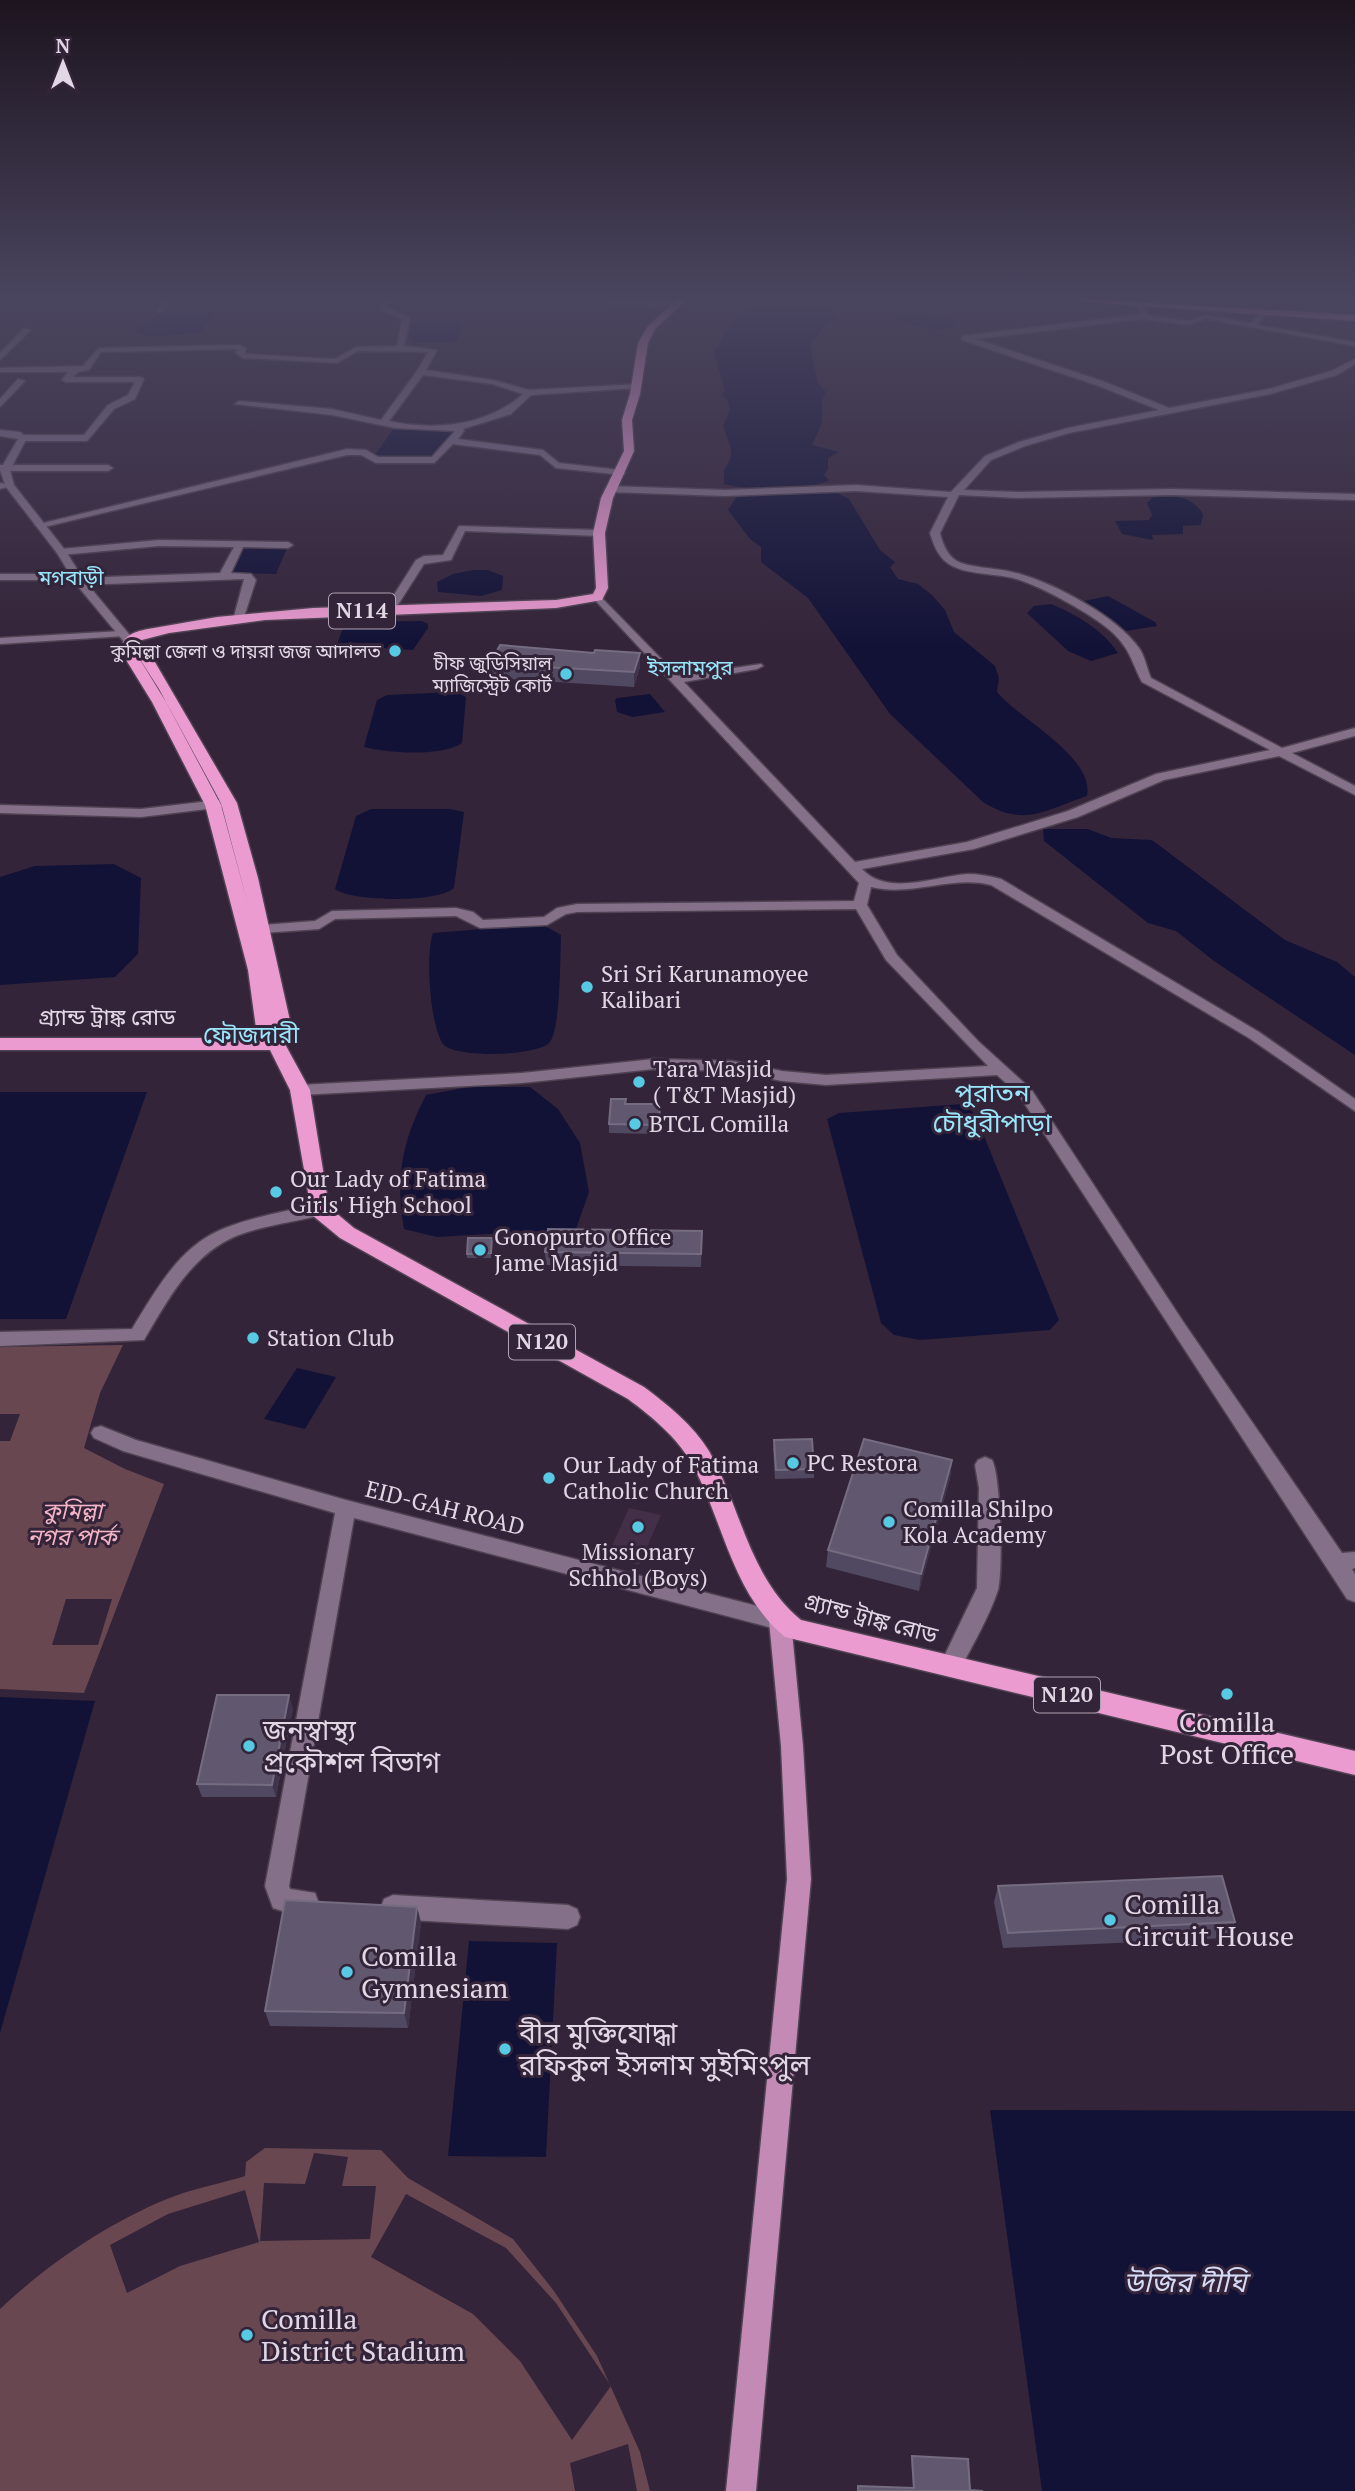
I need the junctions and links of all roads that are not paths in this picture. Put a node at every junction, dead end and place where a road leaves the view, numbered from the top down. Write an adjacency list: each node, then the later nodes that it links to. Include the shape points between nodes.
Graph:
1 (105, 415): 10 (street, via 87,438)
2 (347, 415): 7 (street)
3 (389, 415): 7 (street)
4 (498, 415): 8 (street)
5 (628, 415): 14 (highway, via 629,451)
6 (1147, 415): 17 (street, via 1022,444 988,458)
7 (383, 423): 8 (street)
8 (457, 428): 11 (street, via 460,430)
9 (0, 433): 10 (street)
10 (23, 438): 12 (street)
11 (452, 441): 14 (street, via 543,453 560,466); 19 (street, via 434,460 376,460 361,451 337,454)
12 (4, 467): 13 (street); 15 (street)
13 (108, 468)
14 (620, 473): 16 (highway)
15 (4, 486): 19 (street)
16 (610, 489): 17 (street, via 725,493 856,488); 20 (highway)
17 (955, 493): 18 (street); 37 (street, via 935,533 938,545 955,564 1017,576 1049,588 1123,635 1135,650 1146,680)
18 (1355, 497)
19 (40, 525): 23 (street)
20 (600, 533): 29 (highway, via 602,588); 30 (street, via 462,528 445,560 422,559)
21 (240, 544): 22 (street); 23 (street, via 159,543); 25 (street)
22 (288, 545)
23 (61, 552): 24 (street)
24 (72, 569): 27 (street); 28 (street)
25 (224, 576): 28 (street); 31 (street, via 251,580)
26 (0, 578): 27 (street)
27 (58, 578): 28 (street)
28 (79, 581): 32 (street)
29 (597, 597): 30 (highway, N114, via 556,604); 35 (street)
30 (390, 609): 31 (highway, N114)
31 (238, 620): 32 (highway, N114)
32 (125, 638): 33 (street); 39 (highway, via 127,650 152,678)
33 (0, 641)
34 (757, 666): 35 (street)
35 (674, 680): 41 (street)
36 (1355, 732): 37 (street)
37 (1280, 752): 38 (street); 41 (street, via 1160,777 1073,814 969,846)
38 (1355, 791)
39 (221, 804): 40 (street, via 141,813); 44 (highway); 46 (highway, via 265,1028)
40 (0, 809)
41 (852, 867): 42 (street)
42 (866, 881): 43 (street); 49 (street, via 895,888 977,878 996,882 1254,1035)
43 (860, 905): 44 (street, via 578,908 547,921 480,924 456,912 332,915 319,925); 47 (street, via 891,957)
44 (262, 929): 46 (highway, via 282,1025)
45 (0, 1044): 46 (highway, গ্র্যান্ড ট্রাঙ্ক রোড)
46 (276, 1044): 48 (highway)
47 (1002, 1070): 48 (street, via 826,1080 732,1066 654,1064 522,1078); 55 (street, via 1025,1092 1176,1325)
48 (300, 1090): 50 (highway)
49 (1355, 1106)
50 (320, 1210): 51 (street, via 229,1233 212,1242 185,1265 137,1335); 57 (highway, গ্র্যান্ড ট্রাঙ্ক রোড / N120, via 347,1233 636,1393 673,1421 701,1458 740,1550)
51 (0, 1339)
52 (102, 1433): 54 (street, EID-GAH ROAD, via 131,1446)
53 (985, 1465): 58 (street, via 988,1588)
54 (346, 1508): 57 (street, EID-GAH ROAD); 60 (street, via 276,1886 282,1900)
55 (1346, 1561): 56 (street)
56 (1355, 1593)
57 (780, 1621): 58 (highway, গ্র্যান্ড ট্রাঙ্ক রোড / N120, via 814,1635); 63 (main road, via 799,1879)
58 (950, 1667): 59 (highway, গ্র্যান্ড ট্রাঙ্ক রোড / N120)
59 (1355, 1763)
60 (323, 1902)
61 (364, 1905): 62 (street)
62 (568, 1917)
63 (741, 2491)

